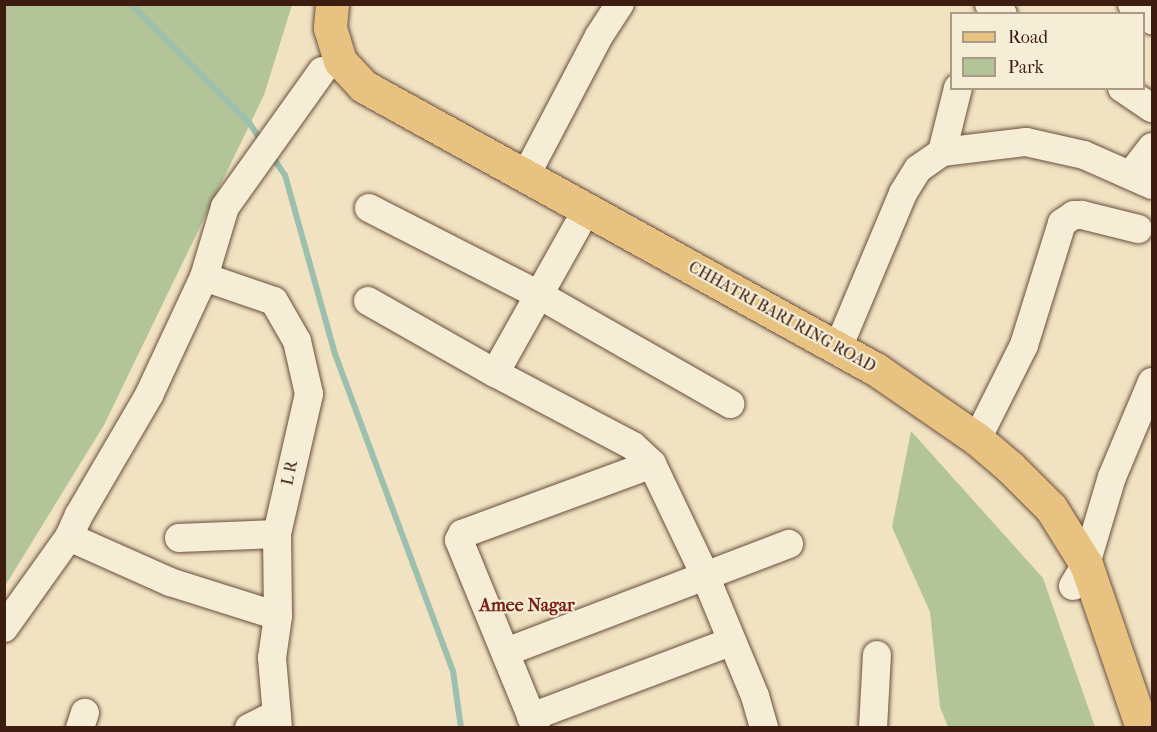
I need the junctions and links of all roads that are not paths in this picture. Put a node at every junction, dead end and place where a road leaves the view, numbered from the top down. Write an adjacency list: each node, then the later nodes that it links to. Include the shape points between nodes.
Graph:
1 (312, 4): 4 (main road, CHHATRI BARI RING ROAD, via 310,30)
2 (332, 4): 10 (main road, CHHATRI BARI RING ROAD, via 330,28 340,61 363,86)
3 (620, 4): 10 (street)
4 (322, 71): 13 (main road, CHHATRI BARI RING ROAD, via 351,102); 15 (street, via 225,207)
5 (958, 90): 9 (street)
6 (1125, 90): 7 (street)
7 (1152, 108)
8 (1152, 147): 11 (street)
9 (942, 152): 11 (street, via 1026,142 1084,155); 18 (street, via 918,169 903,193)
10 (526, 175): 18 (main road, CHHATRI BARI RING ROAD)
11 (1142, 180)
12 (369, 208): 16 (street)
13 (577, 227): 16 (street); 29 (main road, CHHATRI BARI RING ROAD, via 867,387 965,455 1035,521)
14 (1138, 229): 22 (street, via 1082,215 1062,223 1024,345)
15 (204, 277): 24 (street, L R, via 274,301 297,341 309,394); 25 (street, via 149,395)
16 (541, 296): 19 (street); 21 (street)
17 (368, 301): 19 (street)
18 (838, 348): 22 (main road, CHHATRI BARI RING ROAD)
19 (495, 373): 23 (street, via 633,446)
20 (1152, 382): 29 (street, via 1112,477)
21 (730, 404)
22 (977, 439): 29 (main road, CHHATRI BARI RING ROAD, via 1051,508)
23 (652, 464): 28 (street); 33 (street, via 462,534 459,546)
24 (278, 534): 26 (street); 30 (street, L R)
25 (69, 537): 30 (street, via 170,582); 31 (street)
26 (179, 538)
27 (789, 544): 28 (street)
28 (704, 573): 32 (street); 33 (street)
29 (1079, 575): 40 (main road, CHHATRI BARI RING ROAD); 41 (main road, CHHATRI BARI RING ROAD)
30 (278, 616): 35 (street, L R, via 272,658)
31 (4, 628)
32 (731, 642): 36 (street); 38 (street, via 755,696)
33 (506, 652): 36 (street)
34 (877, 655): 39 (street)
35 (277, 721): 37 (street)
36 (534, 722)
37 (249, 728)
38 (764, 728)
39 (873, 728)
40 (1120, 728)
41 (1142, 728)

